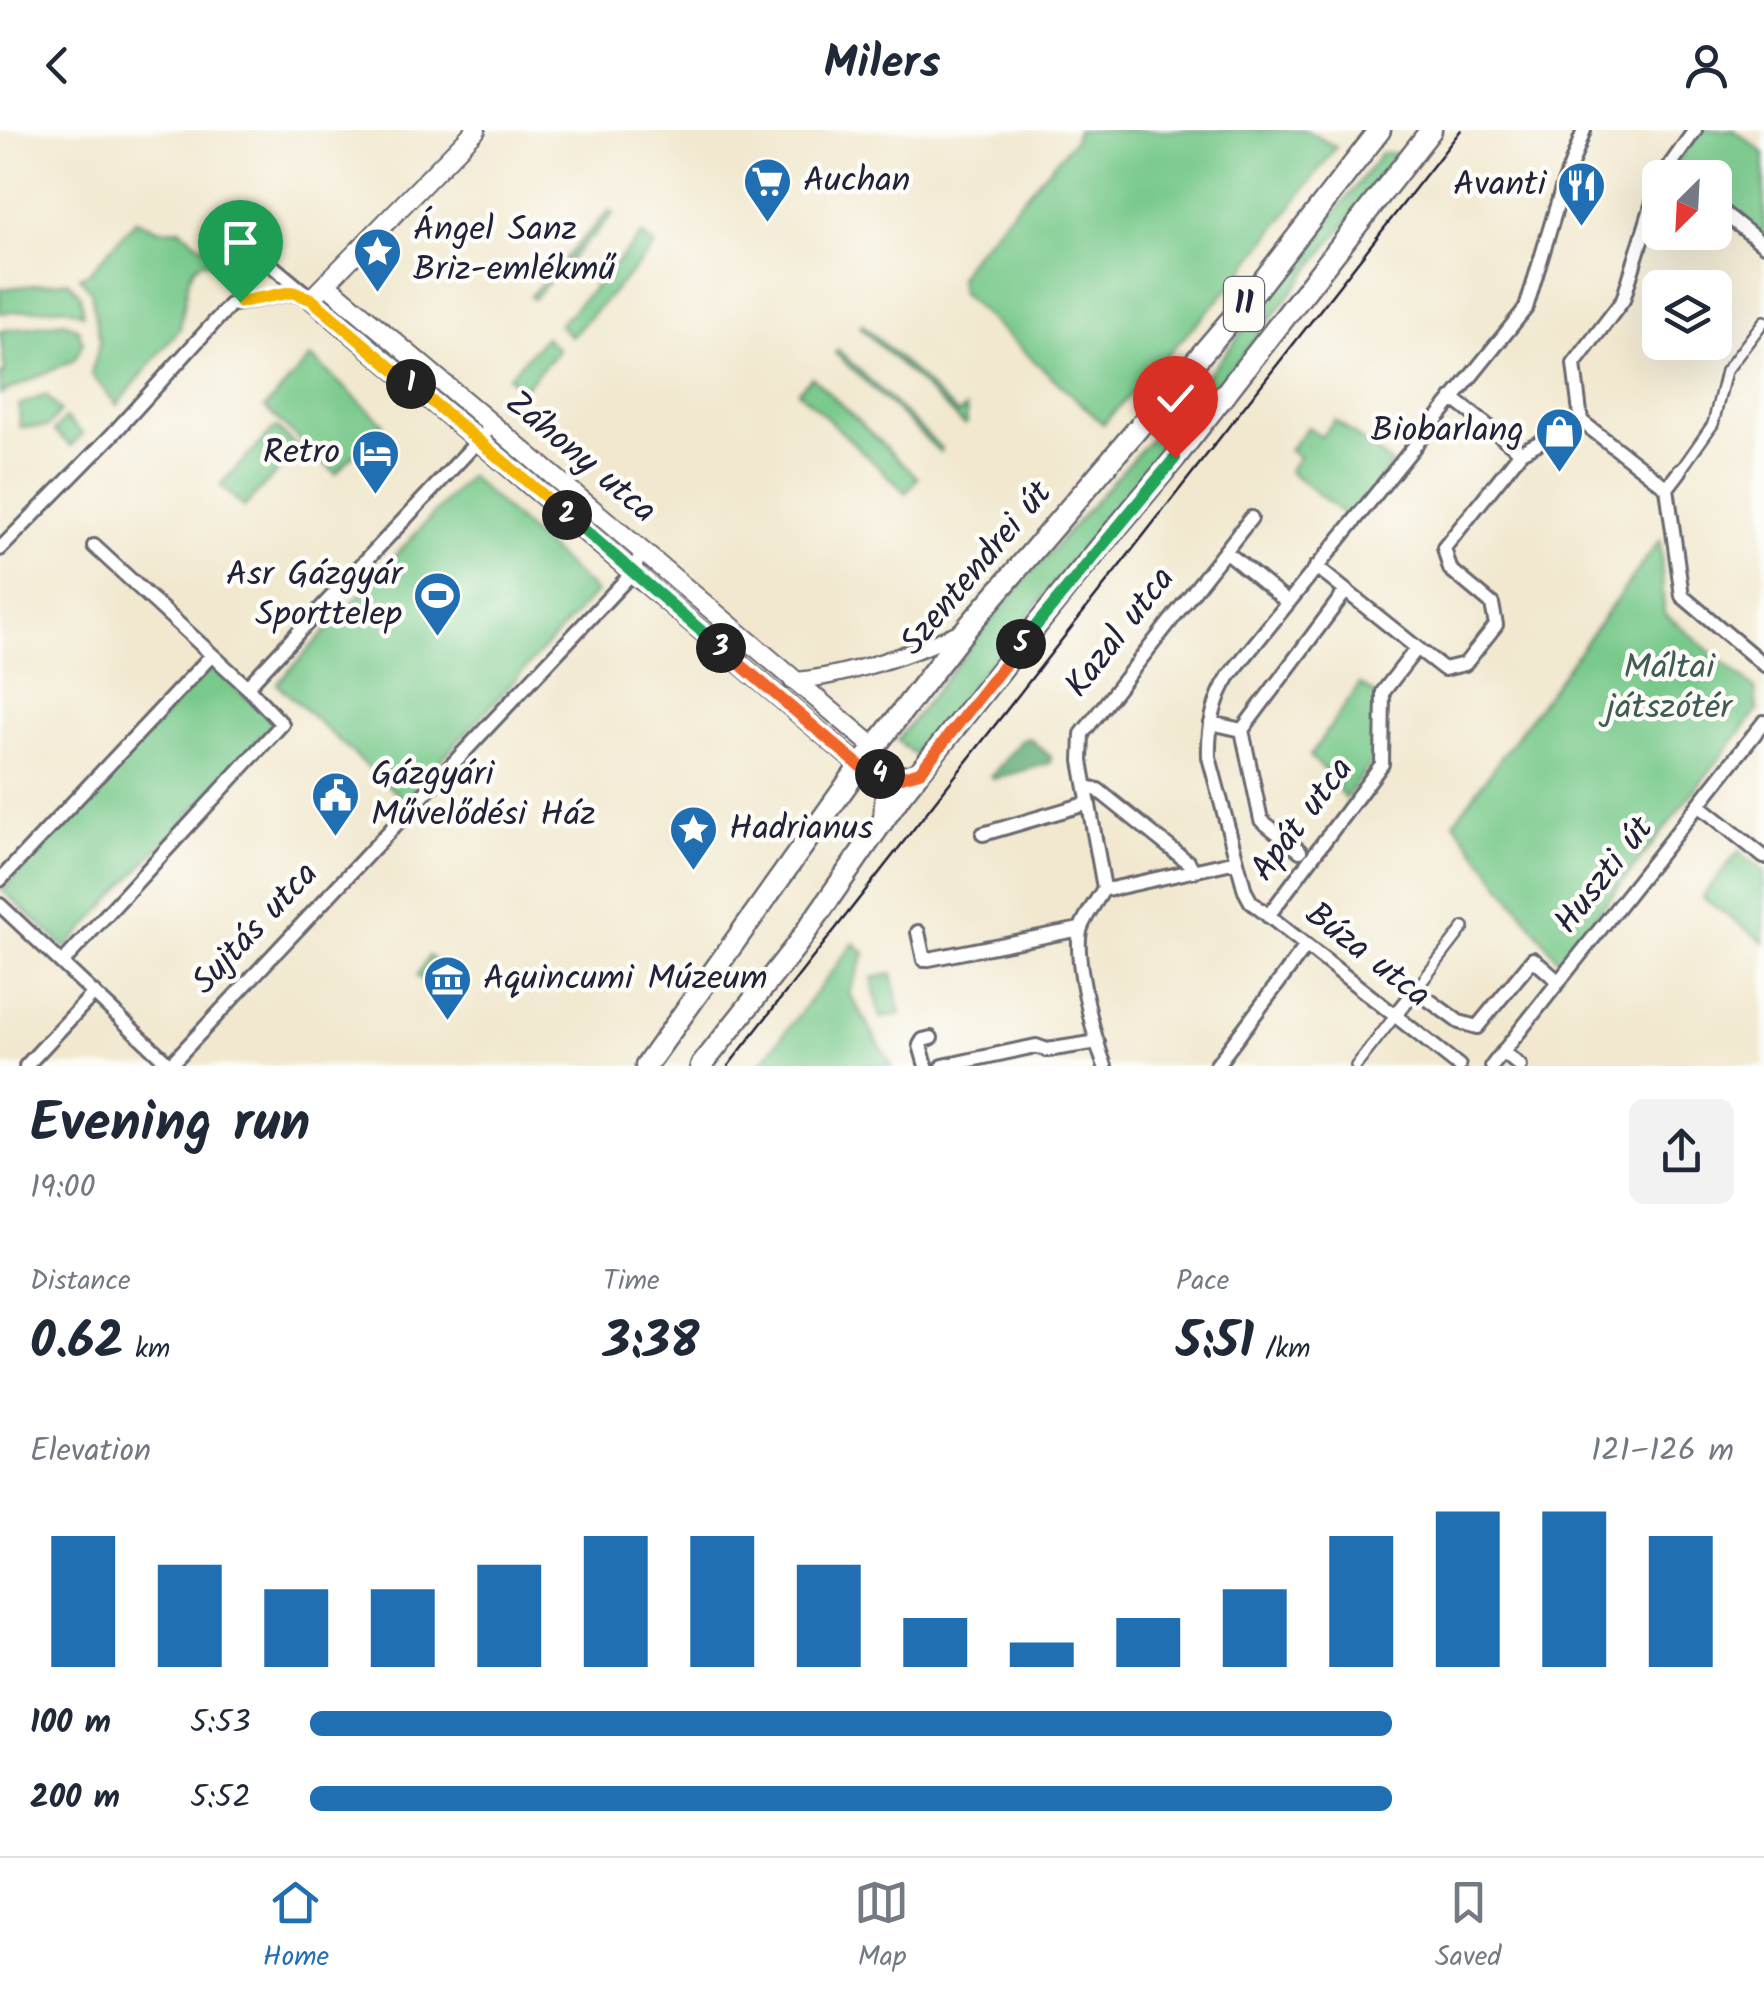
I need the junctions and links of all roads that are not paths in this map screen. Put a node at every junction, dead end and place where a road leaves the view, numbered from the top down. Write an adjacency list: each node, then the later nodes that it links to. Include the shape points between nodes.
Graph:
1 (476, 130): 11 (main road)
2 (1380, 130): 30 (main road, Szentendrei út / 11, via 1248,300)
3 (1431, 130): 41 (main road, 11)
4 (1584, 130): 14 (street, Búza utca, via 1526,308)
5 (1695, 130): 6 (street)
6 (1673, 160)
7 (1732, 220): 10 (street)
8 (229, 230): 12 (street, Záhony utca)
9 (1642, 240): 15 (street, via 1623,300 1574,364)
10 (1764, 245)
11 (326, 284): 12 (main road); 16 (main road, Záhony utca)
12 (311, 299): 16 (main road, Záhony utca); 22 (street, via 292,292 230,305)
13 (1764, 320): 18 (street, via 1726,372 1714,424)
14 (1452, 398): 17 (street); 25 (street, Búza utca)
15 (1581, 421): 17 (street); 19 (street)
16 (486, 434): 24 (main road, Záhony utca); 26 (main road, Záhony utca); 35 (street)
17 (1521, 452): 31 (street, via 1444,548 1450,569 1492,604 1496,625 1465,664 1444,669)
18 (1680, 471): 19 (street)
19 (1667, 488): 33 (street, via 1682,596)
20 (1251, 518): 23 (street, Kazal utca)
21 (94, 546): 32 (street)
22 (0, 550)
23 (1225, 551): 29 (street); 43 (street, Kazal utca, via 1087,724 1080,744)
24 (641, 552): 26 (street, Sujtás utca); 27 (main road, Záhony utca)
25 (1316, 567): 28 (street); 29 (street, Búza utca)
26 (634, 572): 27 (street); 40 (main road, Záhony utca); 68 (street, Sujtás utca)
27 (665, 574): 34 (main road, Záhony utca)
28 (1345, 592): 31 (street); 38 (street)
29 (1286, 602): 37 (street, Búza utca, via 1221,688)
30 (966, 629): 34 (street, via 887,658); 39 (main road, Szentendrei út / 11)
31 (1417, 648): 55 (street, Apát utca, via 1383,692 1382,764)
32 (212, 655): 35 (street); 52 (street)
33 (1764, 665)
34 (792, 681): 39 (main road, Záhony utca)
35 (247, 687): 60 (street, via 282,724)
36 (1764, 722): 45 (street, Huszti út)
37 (1212, 723): 38 (street); 50 (street, Búza utca, via 1209,756)
38 (1242, 730): 48 (street, via 1261,820)
39 (874, 747): 40 (main road, Szentendrei út / 11); 42 (main road, Záhony utca)
40 (860, 766): 42 (main road, Záhony utca); 70 (main road, Szentendrei út / 11)
41 (920, 772): 42 (main road, Záhony utca); 46 (main road, 11)
42 (886, 774): 46 (main road, Záhony utca)
43 (1087, 787): 44 (street, Kazal utca); 51 (street)
44 (1089, 803): 47 (street); 53 (street, Kazal utca)
45 (1699, 805): 49 (street); 61 (street, Huszti út)
46 (883, 820): 71 (main road, 11)
47 (983, 834)
48 (1300, 850)
49 (1764, 857)
50 (1238, 861): 51 (street); 55 (street, Búza utca, via 1248,897)
51 (1194, 871): 53 (street)
52 (0, 880)
53 (1104, 888): 57 (street)
54 (0, 904): 60 (street)
55 (1268, 916): 59 (street, Búza utca)
56 (1464, 927): 63 (street)
57 (1080, 929): 58 (street, via 924,960); 66 (street, via 1079,957)
58 (918, 932)
59 (1306, 946): 64 (street, Búza utca); 75 (street)
60 (62, 963): 62 (street)
61 (1559, 982): 63 (street, via 1533,960 1483,1023 1472,1027 1422,995); 67 (street, Huszti út)
62 (94, 993): 68 (street); 69 (street)
63 (1411, 996): 64 (street)
64 (1395, 1016): 76 (street); 77 (street, Búza utca)
65 (931, 1038): 72 (street, via 920,1046)
66 (1098, 1042): 73 (street, via 1036,1046); 74 (street)
67 (1503, 1052): 78 (street, Huszti út); 79 (street)
68 (170, 1065)
69 (26, 1066)
70 (646, 1066)
71 (701, 1066)
72 (926, 1066)
73 (943, 1066)
74 (1105, 1066)
75 (1216, 1066)
76 (1356, 1066)
77 (1459, 1066)
78 (1492, 1066)
79 (1520, 1066)

